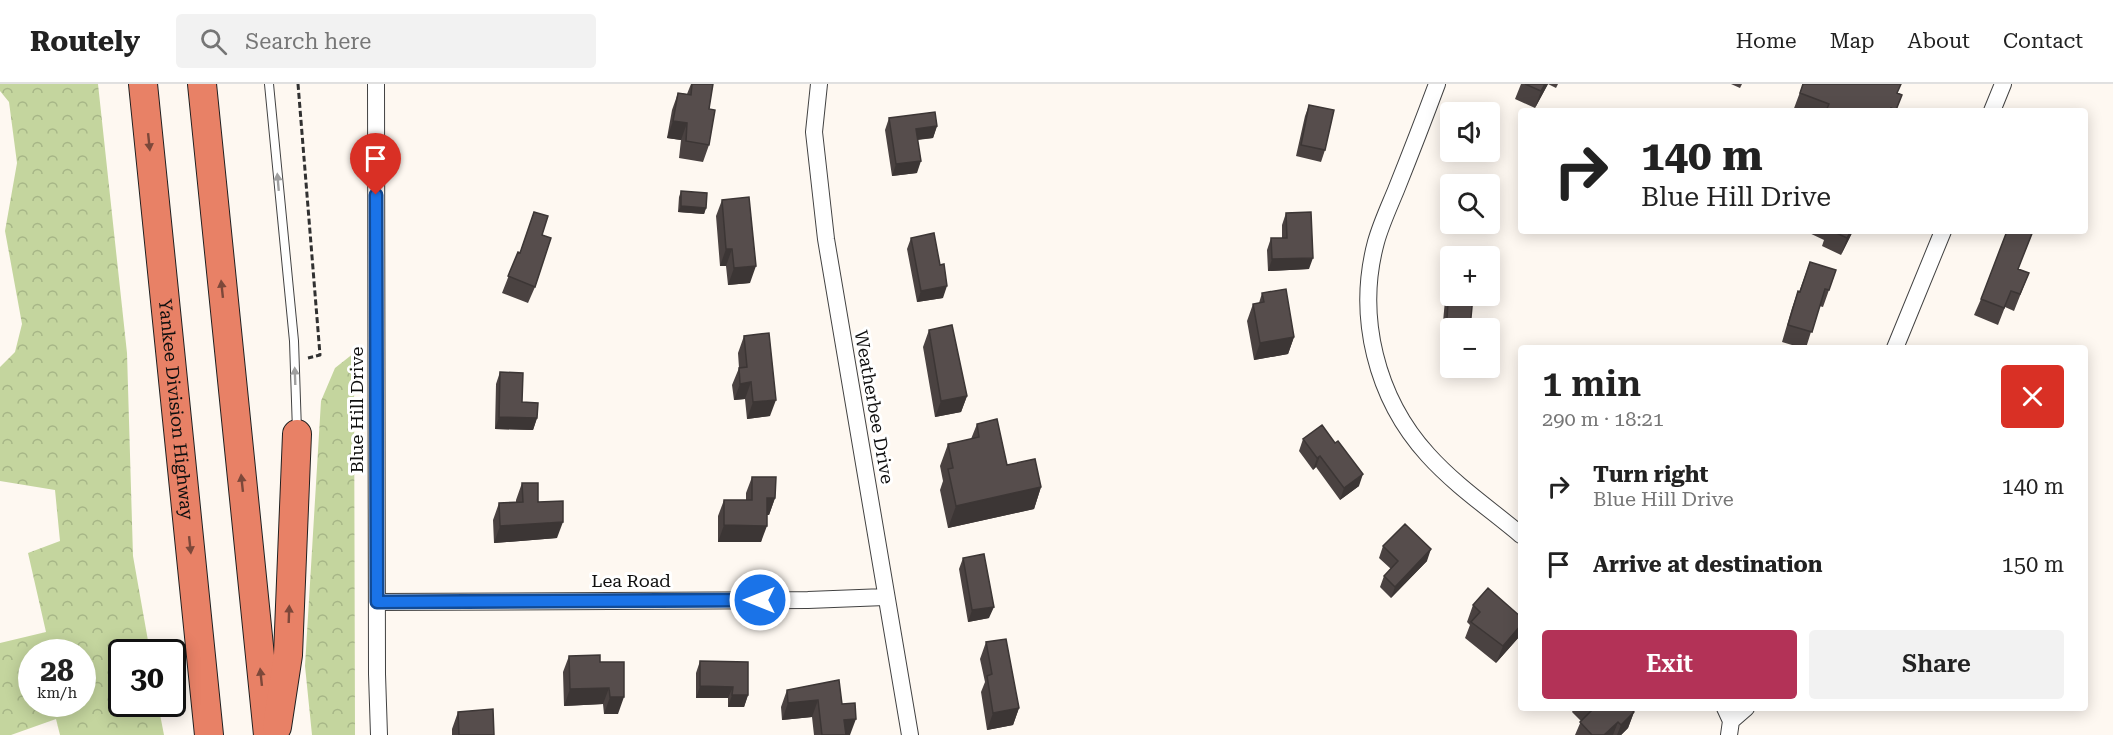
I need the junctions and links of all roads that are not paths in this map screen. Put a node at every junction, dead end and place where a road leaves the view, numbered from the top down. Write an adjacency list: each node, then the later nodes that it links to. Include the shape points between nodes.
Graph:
1 (143, 84): 17 (highway, Yankee Division Highway, one-way to 17)
2 (202, 84): 18 (highway, one-way to 2)
3 (269, 84): 11 (lane, one-way to 3)
4 (376, 84): 14 (street, Blue Hill Drive)
5 (819, 84): 13 (street, Weatherbee Drive, via 814,132 826,239)
6 (1437, 84): 12 (street, via 1376,241 1368,307 1374,353 1388,393 1421,447)
7 (2002, 84): 8 (street)
8 (1993, 108)
9 (1942, 234): 10 (street)
10 (1896, 345)
11 (297, 434): 19 (highway, one-way to 11, via 288,655)
12 (1518, 532)
13 (885, 597): 14 (street, Lea Road); 21 (street, Weatherbee Drive)
14 (377, 602): 20 (street, Blue Hill Drive)
15 (1742, 711): 16 (street)
16 (1728, 721)
17 (209, 735)
18 (268, 735)
19 (276, 735)
20 (380, 735)
21 (910, 735)

